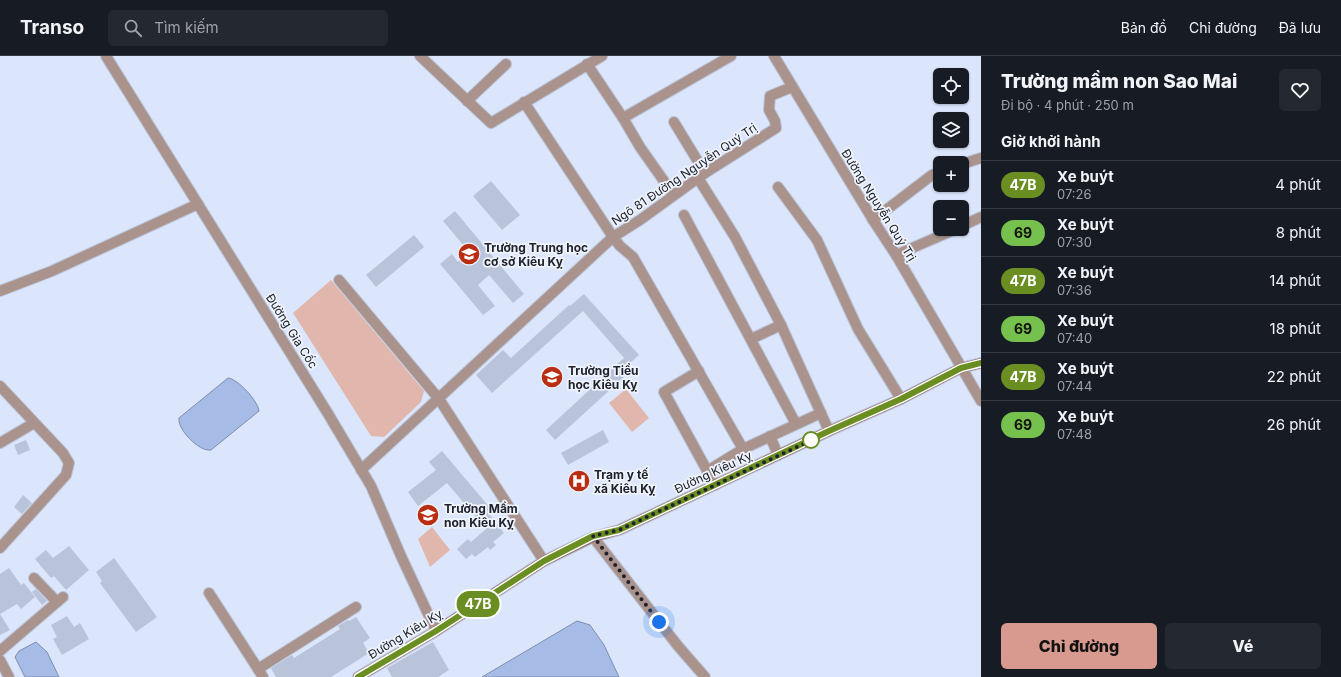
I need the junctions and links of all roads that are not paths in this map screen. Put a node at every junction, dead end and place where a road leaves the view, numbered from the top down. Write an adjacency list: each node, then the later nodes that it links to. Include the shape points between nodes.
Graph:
1 (106, 56): 19 (street, Đường Gia Cốc)
2 (602, 56): 7 (street)
3 (731, 56): 11 (street)
4 (774, 56): 8 (street, Đường Nguyễn Quý Trị)
5 (425, 57): 9 (street)
6 (506, 64): 9 (street)
7 (587, 64): 10 (street); 11 (street)
8 (792, 87): 15 (street, Ngõ 81 Đường Nguyễn Quý Trị, via 770,96 769,110 776,128); 22 (street, Đường Nguyễn Quý Trị)
9 (467, 100): 10 (street, via 491,123)
10 (524, 102): 25 (street, Ngõ 81 Đường Nguyễn Quý Trị)
11 (622, 118): 18 (street)
12 (674, 122): 15 (street)
13 (981, 158): 14 (street)
14 (969, 162)
15 (701, 175): 18 (street, Ngõ 81 Đường Nguyễn Quý Trị); 29 (street)
16 (933, 175): 22 (street)
17 (778, 187): 36 (street, via 817,240 858,329)
18 (673, 194): 25 (street, Ngõ 81 Đường Nguyễn Quý Trị)
19 (198, 204): 28 (street, via 52,271); 46 (street, Đường Gia Cốc)
20 (684, 215): 30 (street)
21 (981, 217): 23 (street)
22 (873, 220): 26 (street, Đường Nguyễn Quý Trị)
23 (969, 223)
24 (940, 236): 26 (street)
25 (613, 237): 33 (street, via 633,257); 35 (street)
26 (896, 255): 32 (street, Đường Nguyễn Quý Trị)
27 (339, 280): 35 (street)
28 (0, 291)
29 (781, 325): 30 (street); 38 (street)
30 (752, 340): 40 (street)
31 (981, 363): 32 (main road, Đường Kiêu Kỵ)
32 (961, 368): 36 (main road, Đường Kiêu Kỵ); 37 (street, Đường Nguyễn Quý Trị)
33 (699, 371): 44 (street); 47 (street, via 664,392)
34 (0, 386): 39 (street)
35 (439, 398): 46 (street); 51 (street)
36 (901, 399): 41 (main road, Đường Kiêu Kỵ)
37 (981, 401)
38 (820, 413): 40 (street); 41 (street)
39 (34, 423): 43 (street); 50 (street, via 67,458 68,469 66,475)
40 (796, 424): 42 (street)
41 (829, 431): 45 (main road, Đường Kiêu Kỵ)
42 (770, 436): 44 (street); 45 (street)
43 (0, 443)
44 (743, 449): 47 (street)
45 (778, 456): 48 (main road, Đường Kiêu Kỵ)
46 (361, 470): 55 (street, Đường Gia Cốc, via 371,486)
47 (707, 471): 48 (street)
48 (715, 485): 49 (main road, Đường Kiêu Kỵ, via 619,530)
49 (593, 536): 51 (main road, Đường Kiêu Kỵ); 61 (street)
50 (0, 548)
51 (544, 561): 55 (main road, Đường Kiêu Kỵ)
52 (34, 578): 56 (street, via 60,599)
53 (209, 593): 58 (street)
54 (356, 607): 58 (street)
55 (436, 631): 60 (main road, Đường Kiêu Kỵ)
56 (0, 650)
57 (0, 660): 59 (street)
58 (260, 673)
59 (9, 677)
60 (358, 677)
61 (705, 677)

